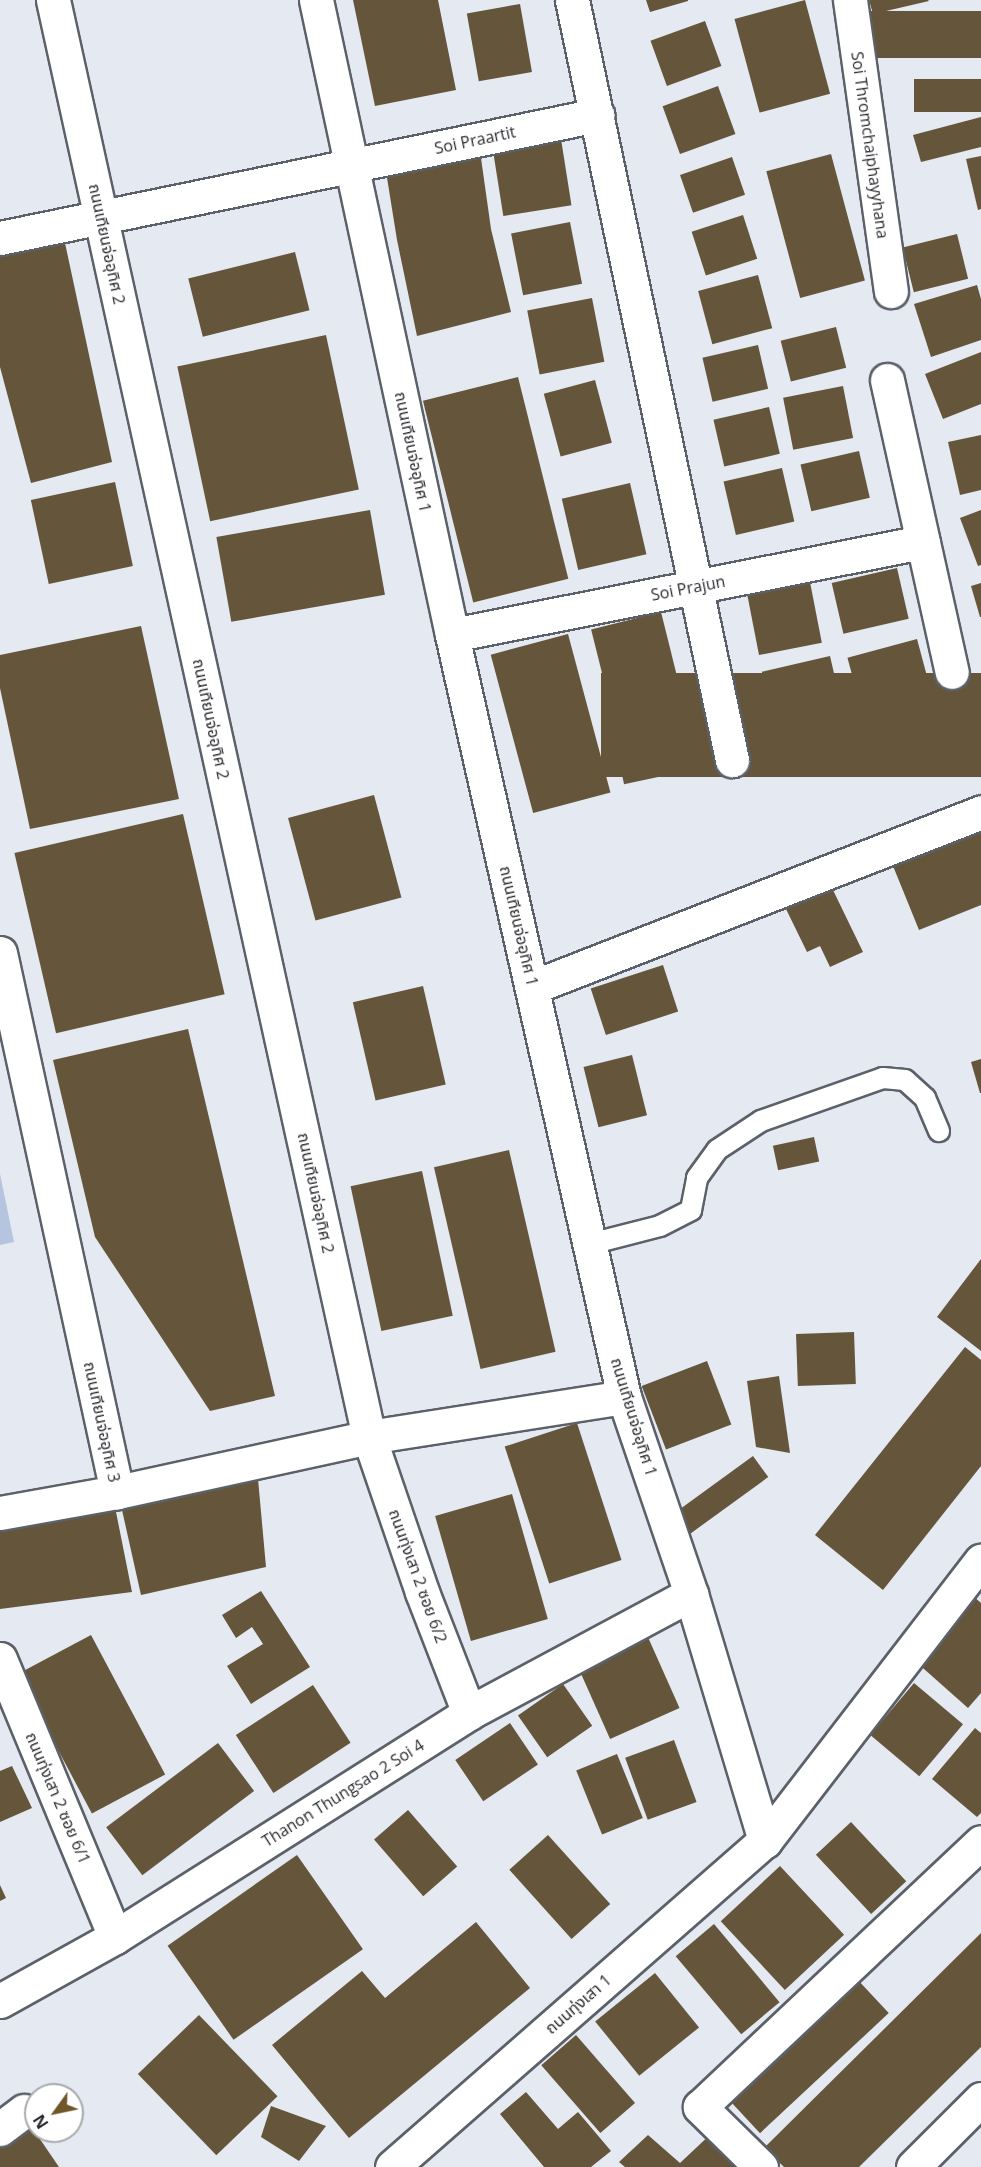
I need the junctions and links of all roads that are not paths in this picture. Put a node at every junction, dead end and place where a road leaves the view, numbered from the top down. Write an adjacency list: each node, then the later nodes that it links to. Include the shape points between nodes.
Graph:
1 (53, 0): 7 (street, ถนนเทียนจ่ออุทิศ 2)
2 (316, 0): 6 (street, ถนนเทียนจ่ออุทิศ 1)
3 (572, 0): 5 (street)
4 (849, 0): 9 (street, Soi Thromchaiphayyhana)
5 (597, 115): 6 (street, Soi Praartit); 12 (street)
6 (352, 166): 7 (street, Soi Praartit); 13 (street, ถนนเทียนจ่ออุทิศ 1)
7 (101, 218): 8 (street, Soi Praartit); 22 (street, ถนนเทียนจ่ออุทิศ 2)
8 (0, 238)
9 (891, 291)
10 (887, 380): 11 (street)
11 (923, 542): 12 (street, Soi Prajun); 14 (street)
12 (695, 586): 13 (street, Soi Prajun); 15 (street)
13 (452, 635): 18 (street, ถนนเทียนจ่ออุทิศ 1)
14 (952, 672)
15 (732, 760)
16 (981, 812): 18 (street)
17 (0, 953): 23 (street, ถนนเทียนจ่ออุทิศ 3)
18 (533, 987): 20 (street, ถนนเทียนจ่ออุทิศ 1)
19 (939, 1131): 20 (lane, via 925,1098 905,1080 883,1078 761,1121 717,1150 697,1178 691,1210 660,1226)
20 (590, 1244): 21 (street, ถนนเทียนจ่ออุทิศ 1)
21 (624, 1397): 22 (street, ถนนเทียนจ่ออุทิศ 3); 26 (street, ถนนเทียนจ่ออุทิศ 1)
22 (369, 1437): 23 (street, ถนนเทียนจ่ออุทิศ 3); 28 (street, ถนนทุ่งเสา 2 ซอย 6/2)
23 (117, 1492): 24 (street)
24 (0, 1513)
25 (981, 1561): 29 (street, ถนนทุ่งเสา 1)
26 (691, 1594): 28 (street, Thanon Thungsao 2 Soi 4); 29 (street, ถนนเทียนจ่ออุทิศ 1)
27 (0, 1659): 31 (street, ถนนทุ่งเสา 2 ซอย 6/1)
28 (469, 1713): 31 (street, Thanon Thungsao 2 Soi 4)
29 (765, 1841): 34 (street, ถนนทุ่งเสา 1)
30 (981, 1842): 35 (street, via 700,2107)
31 (115, 1937): 32 (street, Thanon Thungsao 2 Soi 4)
32 (0, 2001)
33 (981, 2099): 36 (street)
34 (392, 2167)
35 (761, 2167)
36 (913, 2167)

